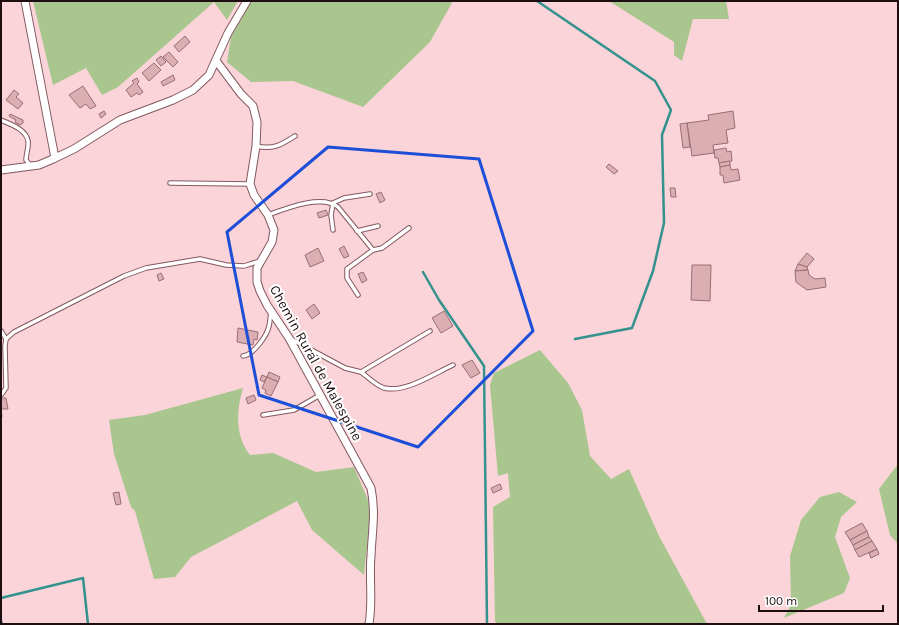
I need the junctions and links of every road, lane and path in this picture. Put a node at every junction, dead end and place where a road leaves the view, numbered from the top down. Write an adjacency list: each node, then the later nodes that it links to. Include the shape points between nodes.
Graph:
1 (24, 1): 7 (street)
2 (248, 1): 3 (street, via 228,33)
3 (217, 62): 6 (street, via 252,106 257,122); 7 (street, via 202,83 183,95 120,120 74,150)
4 (1, 120): 8 (lane, via 22,131 26,136 26,160)
5 (295, 136): 6 (lane, via 278,147 270,149)
6 (256, 146): 11 (street)
7 (55, 158): 8 (street)
8 (31, 166): 9 (street)
9 (3, 168)
10 (170, 183): 11 (lane)
11 (250, 184): 14 (street, Chemin Rural de Malespine)
12 (370, 194): 13 (lane, via 344,198)
13 (333, 203): 14 (lane, via 318,201); 17 (lane); 18 (lane)
14 (268, 215): 20 (street, Chemin Rural de Malespine, via 274,230 273,238)
15 (378, 226): 18 (lane)
16 (409, 228): 19 (lane, via 382,248)
17 (333, 230)
18 (357, 231): 19 (lane)
19 (373, 250): 21 (lane, via 347,270 348,278)
20 (260, 261): 22 (street, Chemin Rural de Malespine, via 257,282); 26 (lane, via 244,266 200,259 146,268 56,309)
21 (358, 296)
22 (271, 310): 25 (street, Chemin Rural de Malespine); 27 (lane, via 266,332 251,353)
23 (1, 331): 26 (lane)
24 (430, 331): 29 (lane)
25 (289, 338): 29 (lane, via 345,368); 31 (street, Chemin Rural de Malespine)
26 (6, 339): 30 (lane, via 6,388)
27 (243, 356)
28 (453, 365): 29 (lane, via 408,386 394,389 384,388)
29 (361, 372)
30 (1, 395)
31 (320, 395): 32 (lane, via 294,410); 33 (street, Chemin Rural de Malespine, via 365,477 374,502)
32 (263, 415)
33 (369, 624)

